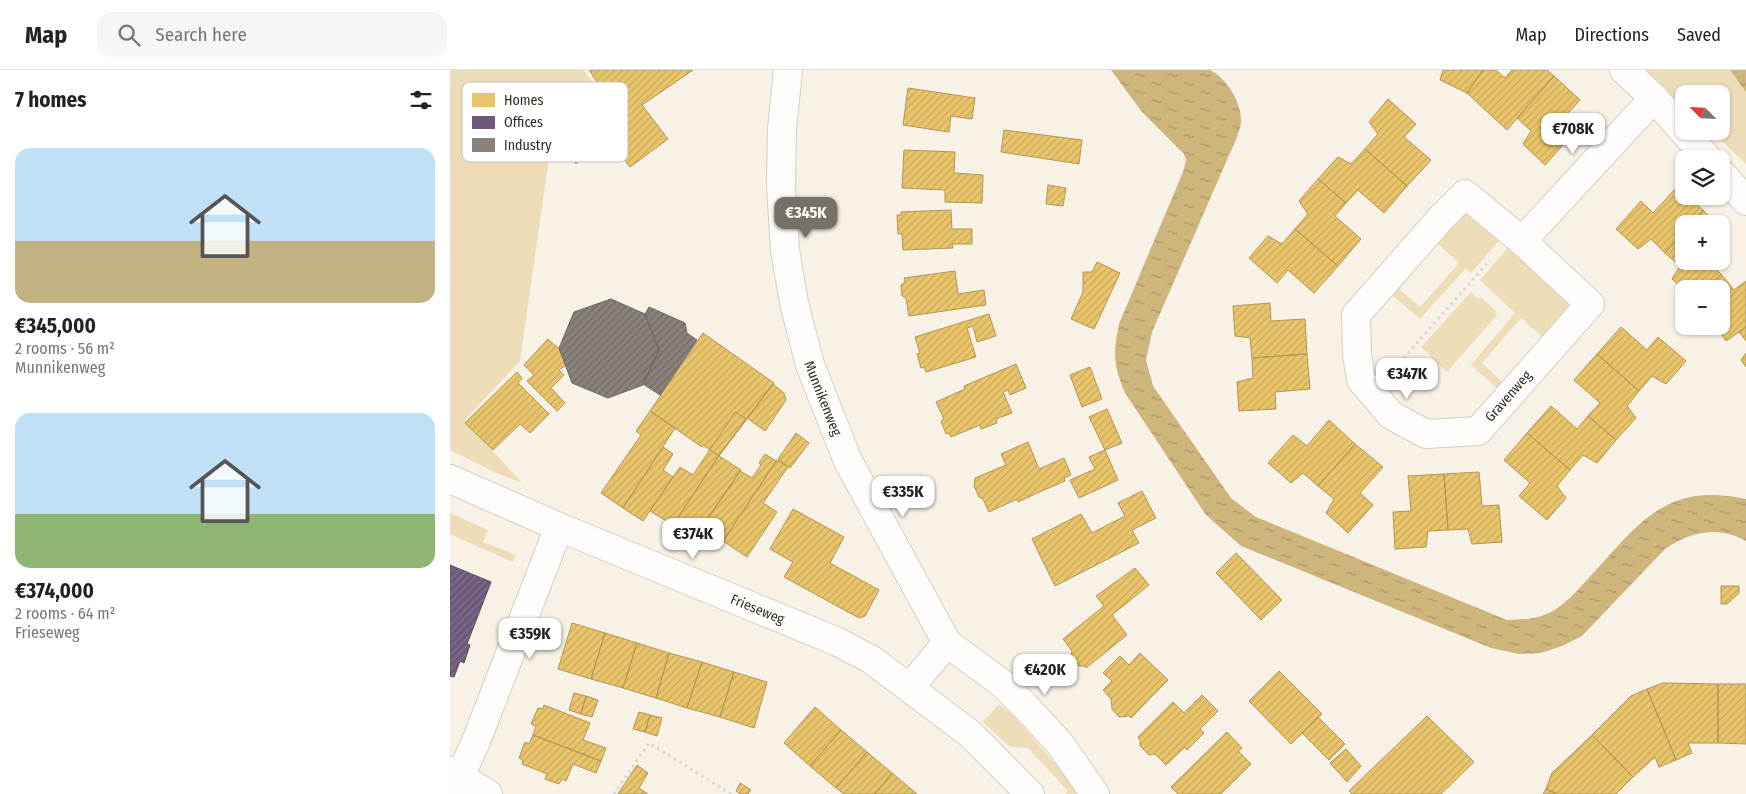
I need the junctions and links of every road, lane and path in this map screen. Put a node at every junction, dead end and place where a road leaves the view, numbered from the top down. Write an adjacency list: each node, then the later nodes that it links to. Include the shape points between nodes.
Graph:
1 (788, 70): 11 (street, Munnikenweg, via 781,175 785,250 810,365 848,461)
2 (1624, 70): 3 (street)
3 (1654, 98): 4 (street); 7 (street)
4 (1700, 150)
5 (1730, 183): 6 (street)
6 (1746, 201)
7 (1518, 237): 8 (path); 8 (street, Gravenweg, via 1464,194 1442,217 1356,316 1361,380); 8 (street, Gravenweg, via 1590,304 1478,431 1426,434 1391,415)
8 (1373, 394)
9 (450, 479): 10 (street, Frieseweg)
10 (559, 527): 12 (street, Frieseweg, via 838,642 872,660); 13 (street, via 477,739)
11 (948, 643): 12 (street); 18 (street, via 1003,684 1027,708 1060,744)
12 (910, 687): 17 (street, Frieseweg, via 970,733)
13 (454, 780): 14 (street)
14 (488, 794)
15 (614, 794): 16 (path, via 649,743)
16 (731, 794)
17 (1030, 794)
18 (1095, 794)

